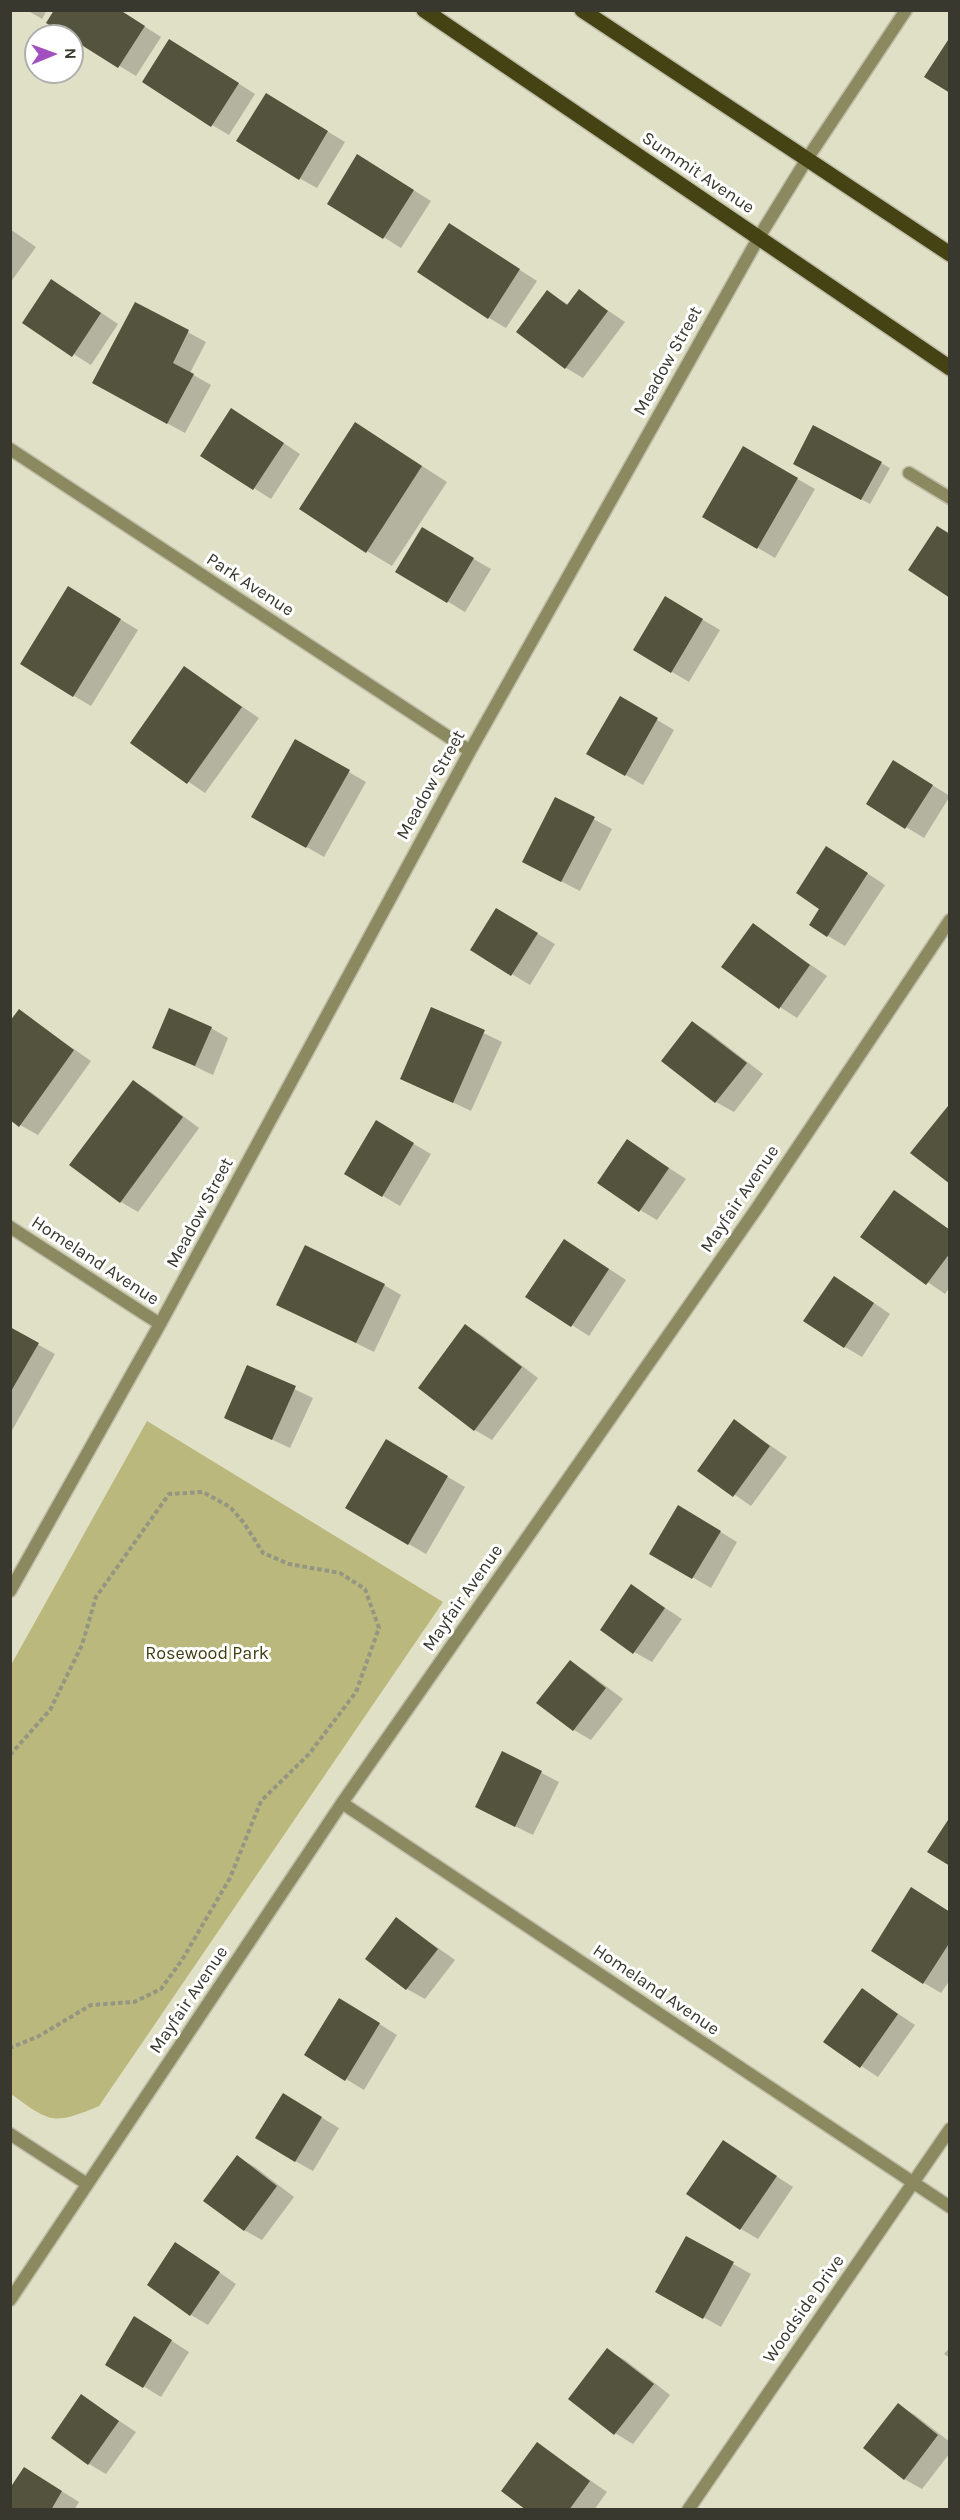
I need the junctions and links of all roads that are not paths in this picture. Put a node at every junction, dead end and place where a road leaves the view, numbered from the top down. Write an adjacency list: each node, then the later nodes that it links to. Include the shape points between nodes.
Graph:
1 (424, 10): 5 (main road, Summit Avenue)
2 (582, 10): 4 (main road)
3 (906, 10): 4 (street, Meadow Street)
4 (807, 159): 5 (street, Meadow Street); 6 (main road)
5 (759, 237): 7 (main road, Summit Avenue); 11 (street, Meadow Street)
6 (950, 254)
7 (950, 368)
8 (10, 449): 11 (street, Park Avenue)
9 (909, 472): 10 (street)
10 (950, 498)
11 (470, 751): 14 (street, Meadow Street)
12 (950, 920): 16 (street, Mayfair Avenue, via 757,1208)
13 (10, 1227): 14 (street, Homeland Avenue)
14 (160, 1324): 15 (street, Meadow Street)
15 (10, 1591)
16 (342, 1803): 19 (street, Homeland Avenue); 20 (street, Mayfair Avenue)
17 (950, 2129): 19 (street, Woodside Drive)
18 (10, 2133): 20 (street)
19 (913, 2183): 21 (street, Homeland Avenue); 23 (street, Woodside Drive)
20 (87, 2184): 22 (street, Mayfair Avenue)
21 (950, 2207)
22 (10, 2300)
23 (688, 2510)

